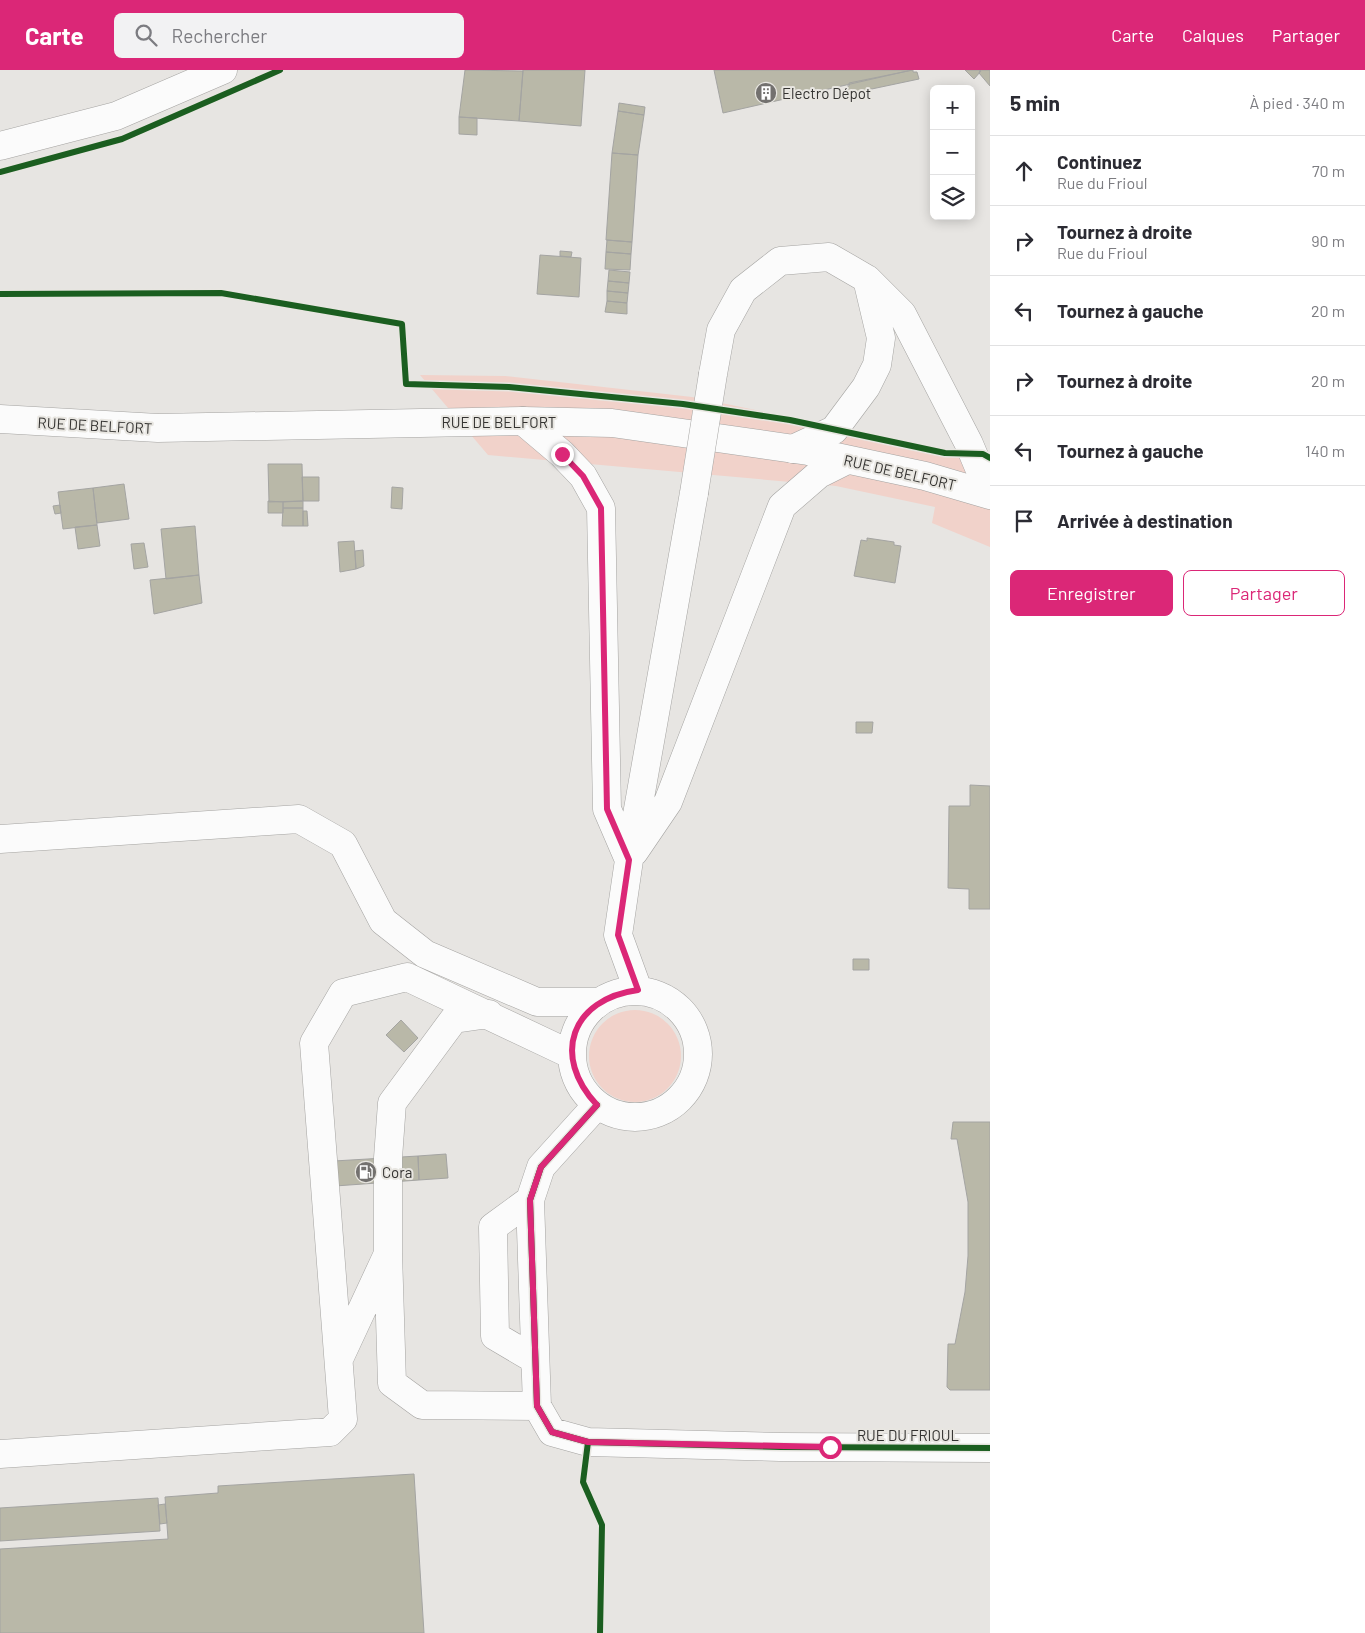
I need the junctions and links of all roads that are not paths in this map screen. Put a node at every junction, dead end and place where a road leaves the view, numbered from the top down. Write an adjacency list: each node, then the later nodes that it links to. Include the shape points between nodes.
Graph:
1 (223, 70): 2 (street, via 116,116)
2 (0, 146)
3 (867, 279): 6 (street, via 881,338 877,365 866,388 834,430); 8 (street, via 902,314 970,444); 10 (street, bridge, via 829,257 780,261 743,290 721,330)
4 (1, 420): 5 (street, RUE DE BELFORT, via 158,428)
5 (522, 421): 6 (street, RUE DE BELFORT, via 612,423); 10 (street, via 583,476 601,508 607,809)
6 (793, 449): 7 (street, RUE DE BELFORT)
7 (847, 460): 8 (street, RUE DE BELFORT); 10 (street, via 819,474 782,506 668,802)
8 (990, 494)
9 (0, 839): 12 (street, via 299,819 343,844 383,921 425,954 537,1002)
10 (629, 860): 11 (street, via 618,935)
11 (638, 990): 12 (street, via 617,993); 15 (street, via 658,994 676,1005 690,1021 698,1040 699,1060 695,1078 685,1095 670,1108 652,1116 633,1118 614,1114)
12 (598, 1002): 14 (street, via 577,1029)
13 (489, 1014): 14 (street); 17 (street, via 454,1019 392,1103 388,1158); 19 (street, via 407,977 343,993 314,1043)
14 (572, 1055): 15 (street, via 574,1074 583,1091)
15 (597, 1105): 16 (street, RUE DU FRIOUL, via 541,1167)
16 (530, 1200): 18 (street, RUE DU FRIOUL); 18 (street, via 493,1227 495,1336)
17 (388, 1253): 19 (street); 20 (street, via 392,1383 422,1405)
18 (534, 1359): 20 (street, RUE DU FRIOUL)
19 (338, 1361): 22 (street, via 342,1419 330,1432)
20 (537, 1406): 21 (street, RUE DU FRIOUL, via 552,1432 588,1442 780,1448)
21 (990, 1448)
22 (0, 1454)

